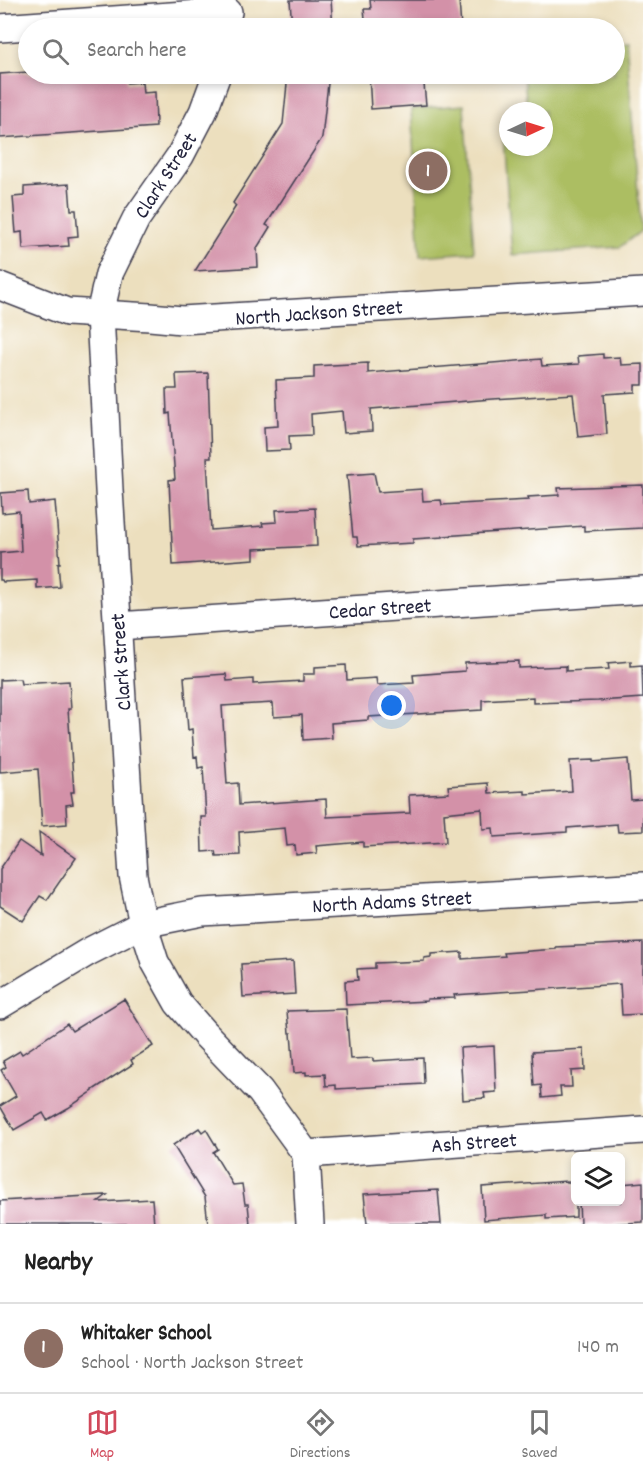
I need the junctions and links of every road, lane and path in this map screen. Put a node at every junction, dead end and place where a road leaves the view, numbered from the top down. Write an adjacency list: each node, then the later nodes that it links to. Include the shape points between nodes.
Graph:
1 (226, 13): 2 (street)
2 (151, 18)
3 (18, 27): 4 (street)
4 (0, 28)
5 (214, 84): 8 (street, Clark Street, via 204,112 180,156 136,219 109,274)
6 (0, 286): 8 (street, North Jackson Street, via 67,312)
7 (643, 292): 8 (street, North Jackson Street, via 192,320)
8 (100, 314): 10 (street, Clark Street)
9 (643, 590): 10 (street, Cedar Street)
10 (118, 626): 12 (street, Clark Street, via 133,876)
11 (643, 886): 12 (street, North Adams Street, via 202,912)
12 (143, 924): 13 (street, North Adams Street, via 79,956); 15 (street, Clark Street, via 155,962 178,1003 260,1091)
13 (0, 1005)
14 (643, 1130): 15 (street, Ash Street)
15 (306, 1154): 16 (street)
16 (310, 1224)

